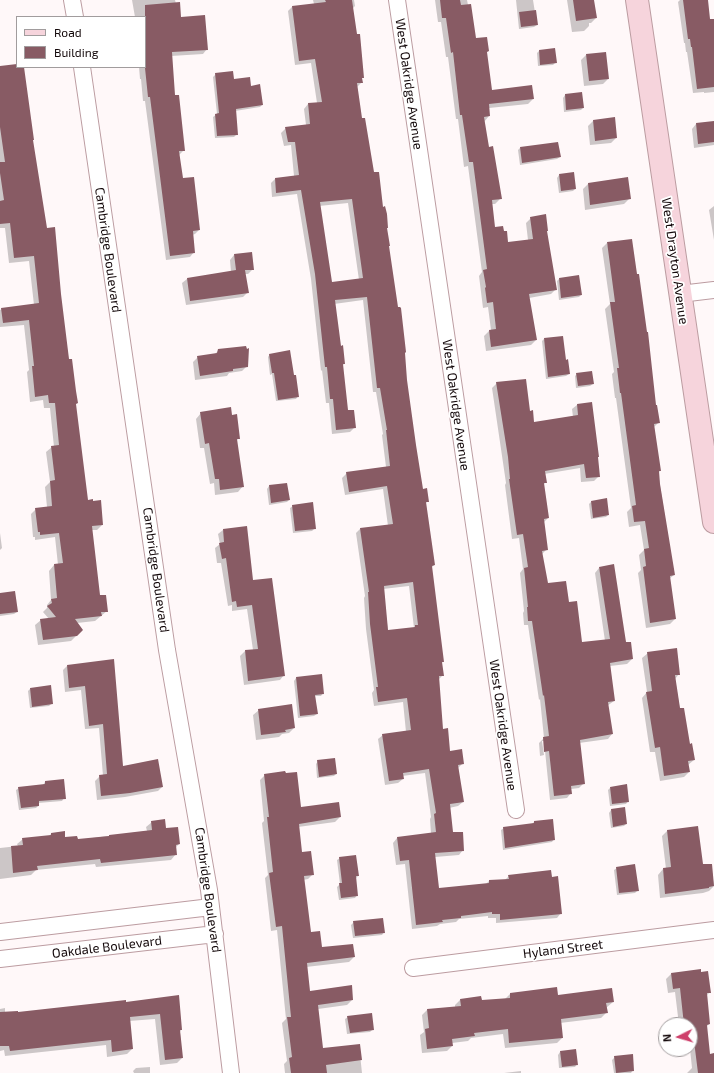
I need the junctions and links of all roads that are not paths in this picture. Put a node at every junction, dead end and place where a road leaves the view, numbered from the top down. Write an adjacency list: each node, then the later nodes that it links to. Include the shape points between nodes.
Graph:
1 (72, 0): 4 (street)
2 (397, 0): 9 (street, West Oakridge Avenue)
3 (637, 0): 7 (street, West Drayton Avenue)
4 (75, 16)
5 (82, 68): 10 (street, Cambridge Boulevard, via 167,650)
6 (714, 290): 7 (street)
7 (680, 294): 8 (street, West Drayton Avenue)
8 (714, 522)
9 (516, 810)
10 (211, 907): 12 (street); 13 (street, Cambridge Boulevard)
11 (714, 930): 15 (street, Hyland Street)
12 (0, 932)
13 (215, 934): 14 (street, Oakdale Boulevard); 16 (street, Cambridge Boulevard)
14 (0, 960)
15 (413, 968)
16 (231, 1073)

